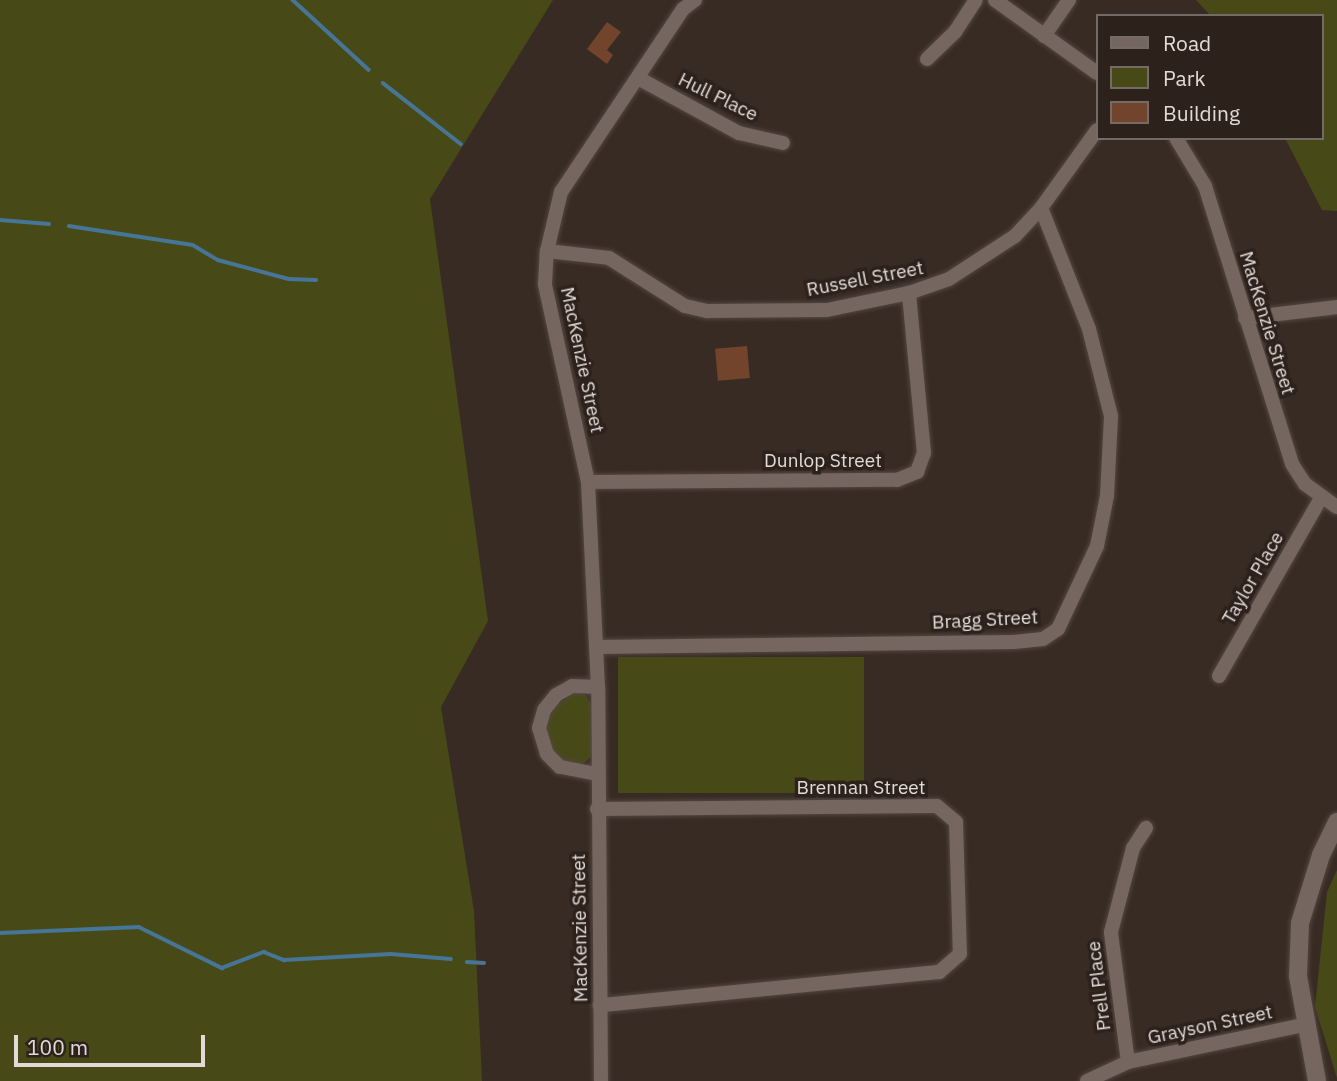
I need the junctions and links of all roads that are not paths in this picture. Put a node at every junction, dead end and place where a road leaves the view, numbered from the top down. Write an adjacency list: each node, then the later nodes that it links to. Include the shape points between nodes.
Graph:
1 (695, 0): 8 (street, MacKenzie Street, via 683,9)
2 (976, 0): 6 (street, via 955,32)
3 (995, 0): 5 (street)
4 (1069, 0): 5 (street)
5 (1044, 36): 7 (street)
6 (928, 59)
7 (1096, 72)
8 (638, 78): 11 (street, Hull Place, via 739,133); 13 (street, MacKenzie Street, via 561,192)
9 (1096, 131): 12 (street, Russell Street)
10 (1177, 140): 16 (street, MacKenzie Street, via 1205,186)
11 (783, 143)
12 (1041, 208): 14 (street, Russell Street, via 983,261); 20 (street, Bragg Street, via 1089,328 1111,416 1107,496 1097,547 1058,629 1043,639 1014,642)
13 (547, 251): 14 (street, Russell Street, via 609,258 685,306 707,311 827,310); 17 (street, MacKenzie Street, via 545,284)
14 (909, 293): 17 (street, Dunlop Street, via 924,453 917,472 897,480)
15 (1337, 307): 16 (street)
16 (1245, 318): 18 (street, MacKenzie Street, via 1292,464)
17 (589, 482): 20 (street, MacKenzie Street)
18 (1321, 498): 19 (street, MacKenzie Street); 21 (street, Taylor Place)
19 (1337, 507)
20 (596, 647): 22 (street, MacKenzie Street)
21 (1219, 676)
22 (598, 687): 23 (street, MacKenzie Street); 23 (street, via 572,686 556,695 544,710 540,728 542,746 553,761 568,772)
23 (597, 774): 24 (street, MacKenzie Street)
24 (597, 809): 27 (street, MacKenzie Street); 27 (street, Brennan Street, via 937,806 956,822 960,954 939,972)
25 (1337, 822): 28 (street, via 1321,855 1300,923 1298,976)
26 (1146, 828): 29 (street, Prell Place, via 1133,848 1111,932)
27 (600, 1005): 31 (street, MacKenzie Street)
28 (1304, 1025): 29 (street, Grayson Street); 30 (street)
29 (1128, 1062): 32 (street, Grayson Street)
30 (1318, 1077)
31 (601, 1081)
32 (1087, 1081)

